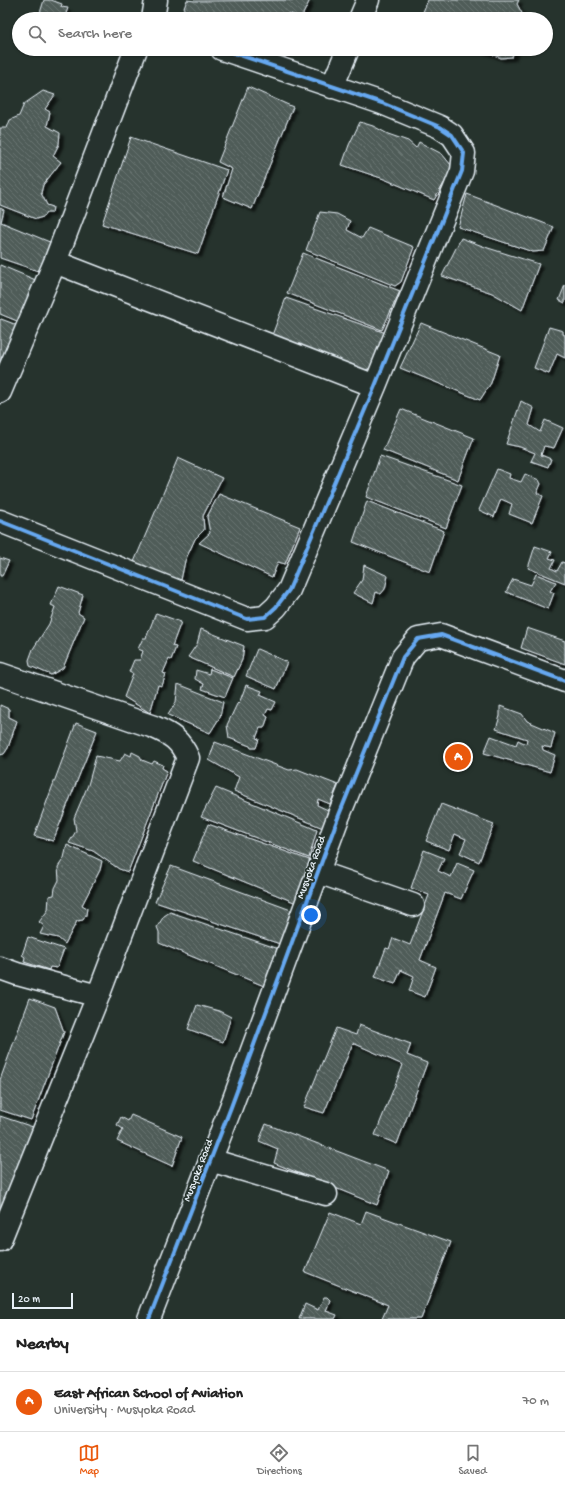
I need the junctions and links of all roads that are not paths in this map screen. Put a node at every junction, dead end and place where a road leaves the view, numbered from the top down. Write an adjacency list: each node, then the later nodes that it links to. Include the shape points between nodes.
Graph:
1 (156, 0): 3 (street)
2 (368, 0): 4 (street)
3 (154, 12)
4 (363, 12)
5 (133, 56): 9 (street)
6 (242, 56): 8 (street)
7 (345, 56): 8 (street)
8 (332, 87): 10 (street, via 382,103 440,127 452,135 464,153 462,171)
9 (55, 262): 10 (street); 11 (street)
10 (375, 386): 12 (street, via 289,590 265,617 247,619)
11 (0, 392)
12 (0, 521)
13 (0, 674): 18 (street, via 154,727 172,736 183,746 188,758)
14 (565, 681): 15 (street, Musyoka Road, via 441,635 418,639 403,657)
15 (318, 872): 16 (street); 19 (street, Musyoka Road)
16 (413, 905)
17 (0, 968): 18 (street)
18 (98, 996): 21 (street)
19 (210, 1160): 20 (street); 22 (street, Musyoka Road)
20 (326, 1194)
21 (0, 1240)
22 (149, 1319)

